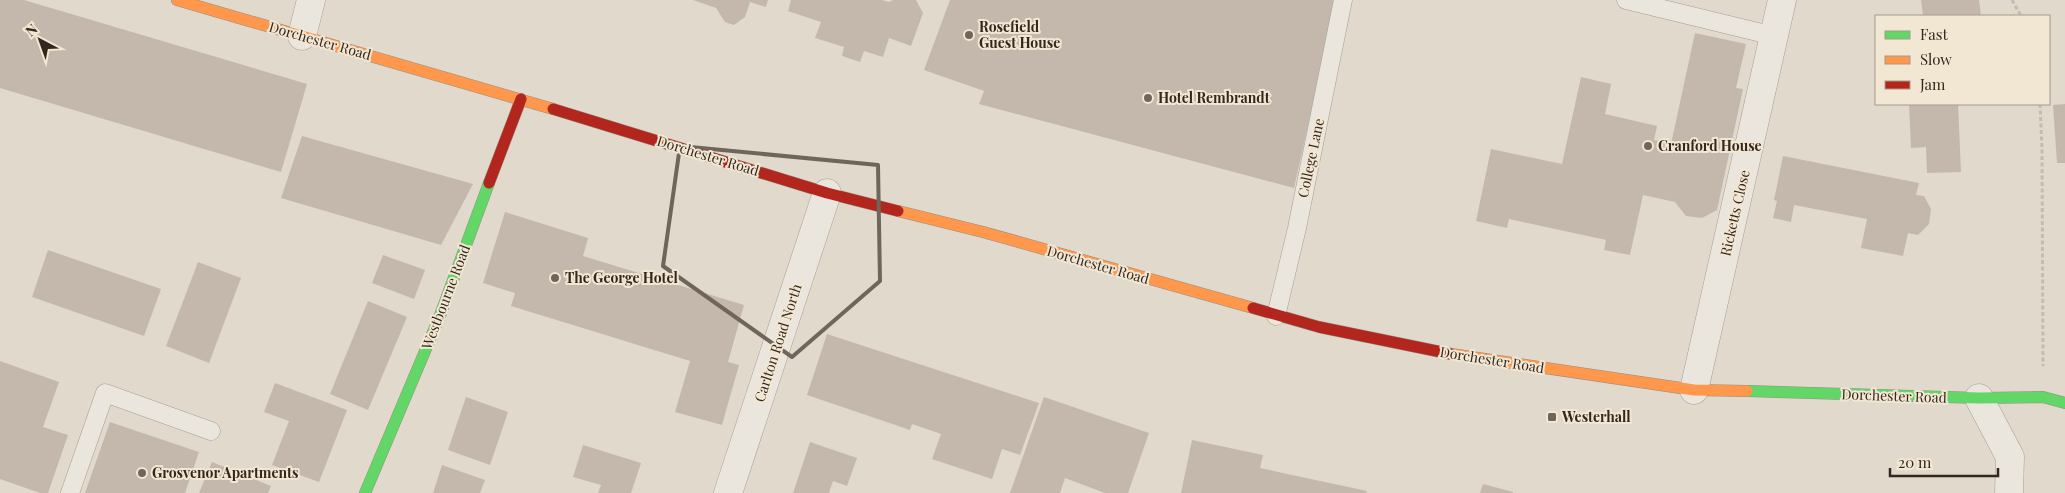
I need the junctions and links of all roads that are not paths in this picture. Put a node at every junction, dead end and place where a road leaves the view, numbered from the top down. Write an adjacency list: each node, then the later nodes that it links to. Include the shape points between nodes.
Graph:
1 (177, 0): 6 (main road, Dorchester Road)
2 (311, 0): 6 (street)
3 (1343, 0): 10 (lane, College Lane)
4 (1626, 0): 7 (lane)
5 (1782, 0): 7 (street, Ricketts Close)
6 (302, 36): 8 (main road, Dorchester Road)
7 (1774, 36): 11 (street, Ricketts Close)
8 (521, 99): 9 (main road, Dorchester Road); 18 (main road, Westbourne Road, via 440,318)
9 (827, 193): 10 (main road, Dorchester Road, via 983,232); 19 (street, Carlton Road North)
10 (1276, 316): 11 (main road, Dorchester Road, via 1476,359)
11 (1694, 390): 14 (main road, Dorchester Road)
12 (2058, 390): 13 (main road, Dorchester Road)
13 (2043, 397): 14 (main road, Dorchester Road); 15 (main road, Dorchester Road)
14 (1979, 398): 20 (street, via 2010,457)
15 (2065, 402)
16 (210, 431): 17 (lane, via 105,393)
17 (70, 493)
18 (364, 493)
19 (728, 493)
20 (2010, 493)

